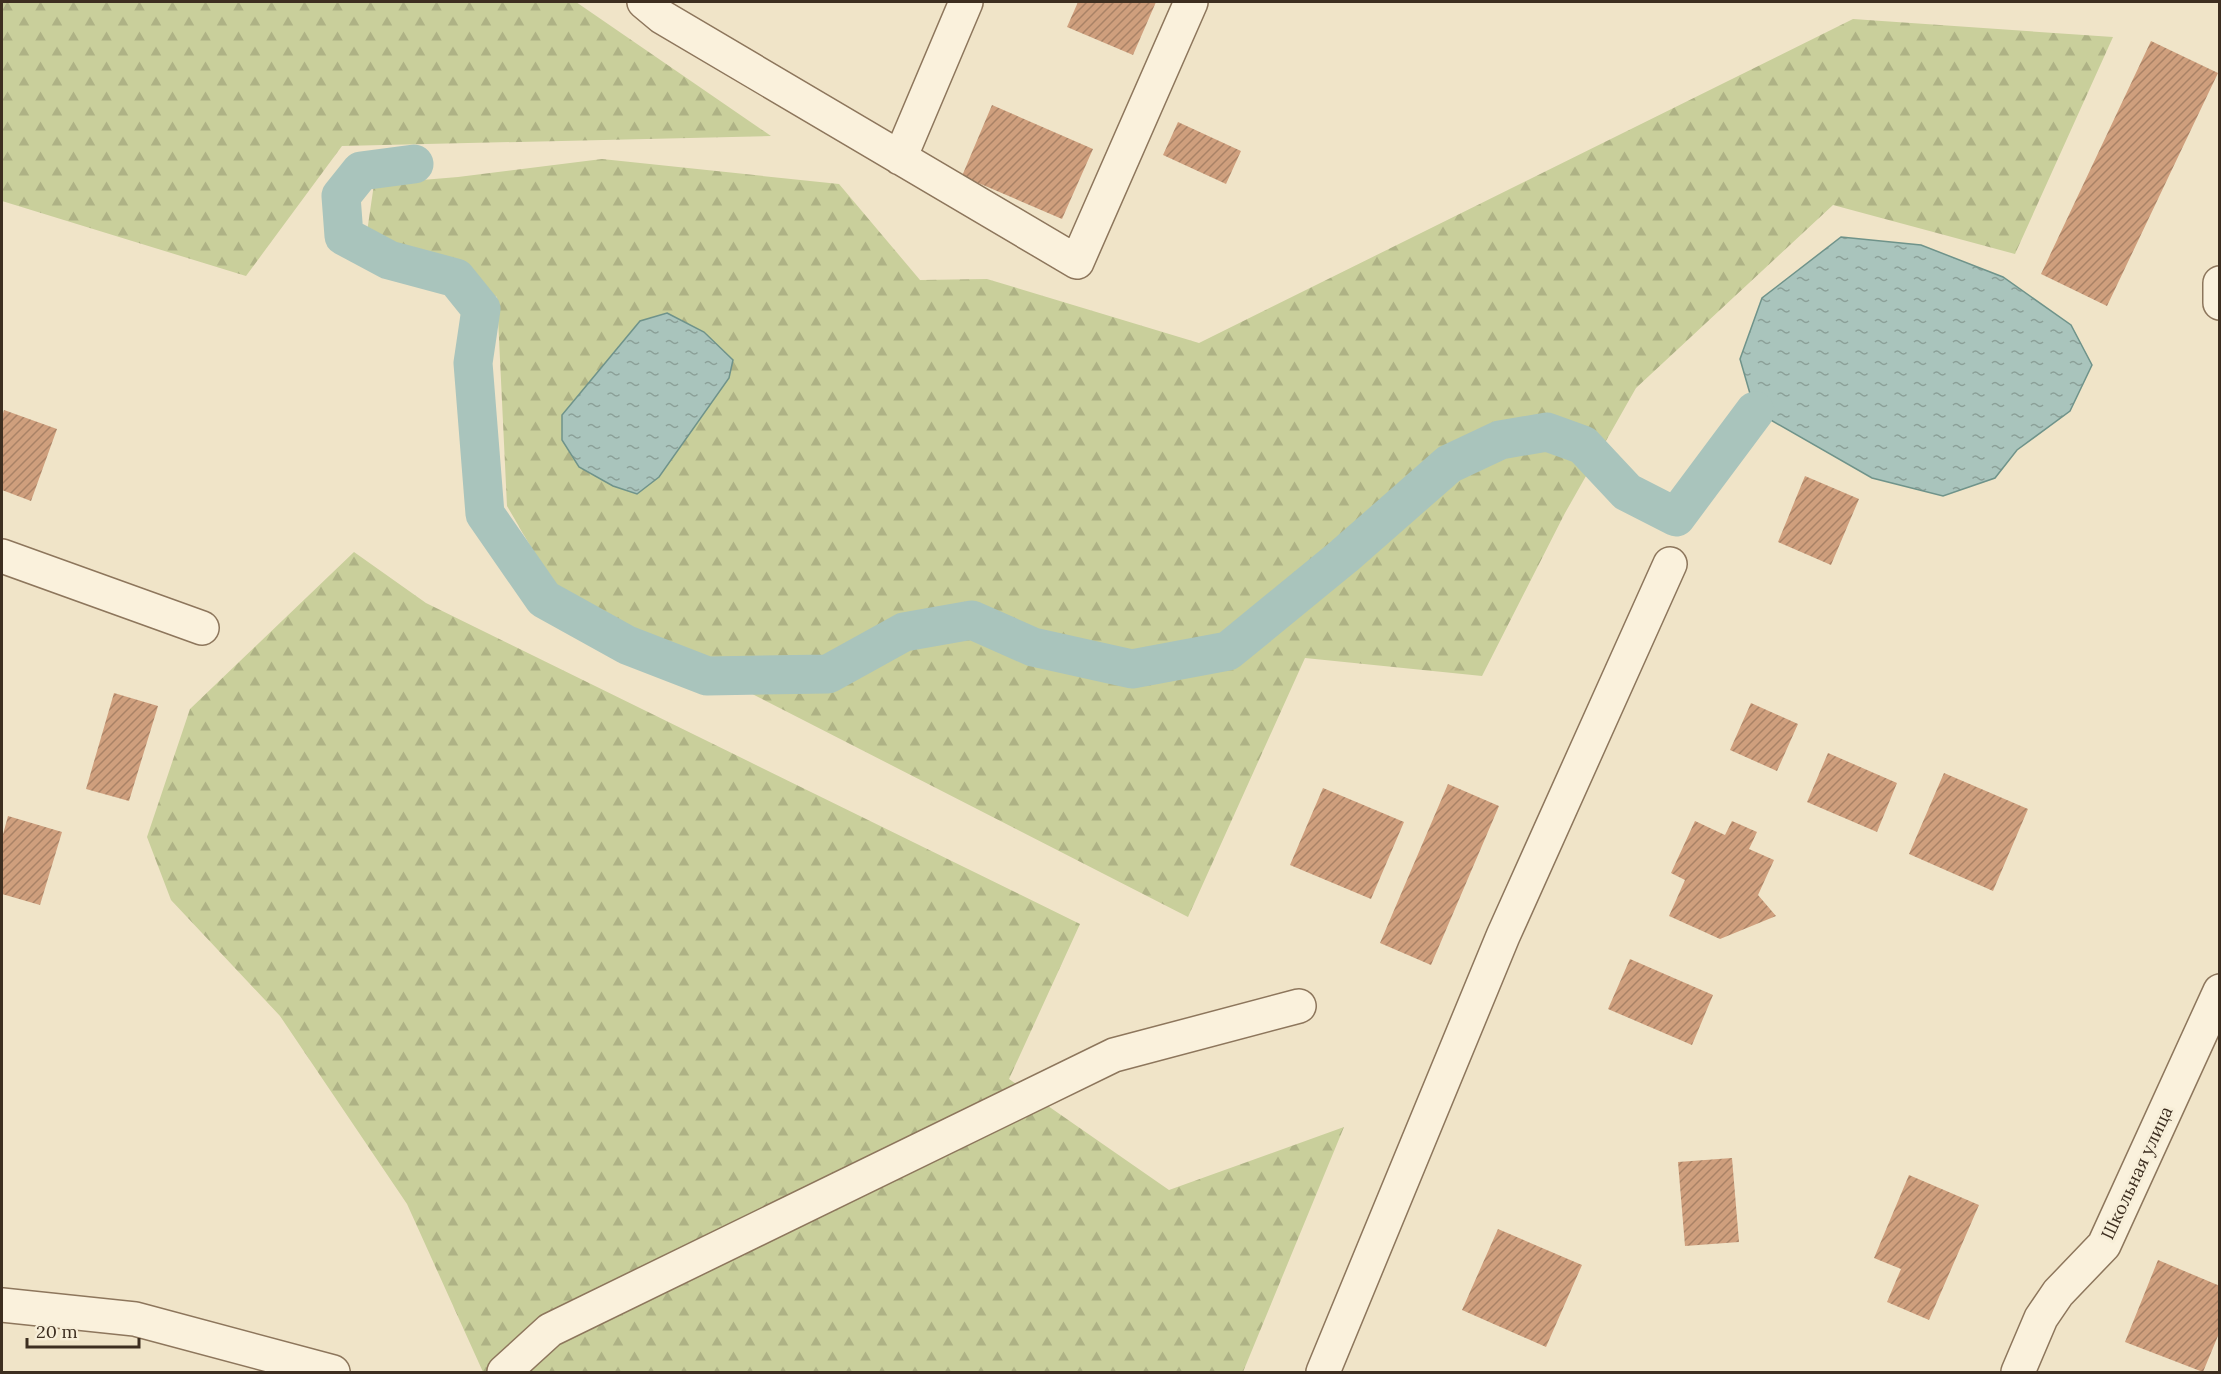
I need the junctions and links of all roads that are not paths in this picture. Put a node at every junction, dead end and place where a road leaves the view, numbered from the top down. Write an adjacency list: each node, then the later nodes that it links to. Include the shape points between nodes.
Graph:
1 (966, 2): 4 (street)
2 (1191, 2): 4 (street, via 1077,262)
3 (658, 7): 4 (street)
4 (900, 158)
5 (2220, 283): 6 (street)
6 (2220, 303)
7 (2, 556): 9 (street)
8 (1670, 564): 15 (street, via 1503,936)
9 (202, 628)
10 (2220, 991): 16 (street, Школьная улица, via 2104,1245 2058,1293 2041,1318)
11 (1299, 1006): 14 (street, via 1114,1056 550,1330)
12 (2, 1305): 13 (street, via 135,1319)
13 (333, 1372)
14 (504, 1372)
15 (1323, 1372)
16 (2018, 1372)

